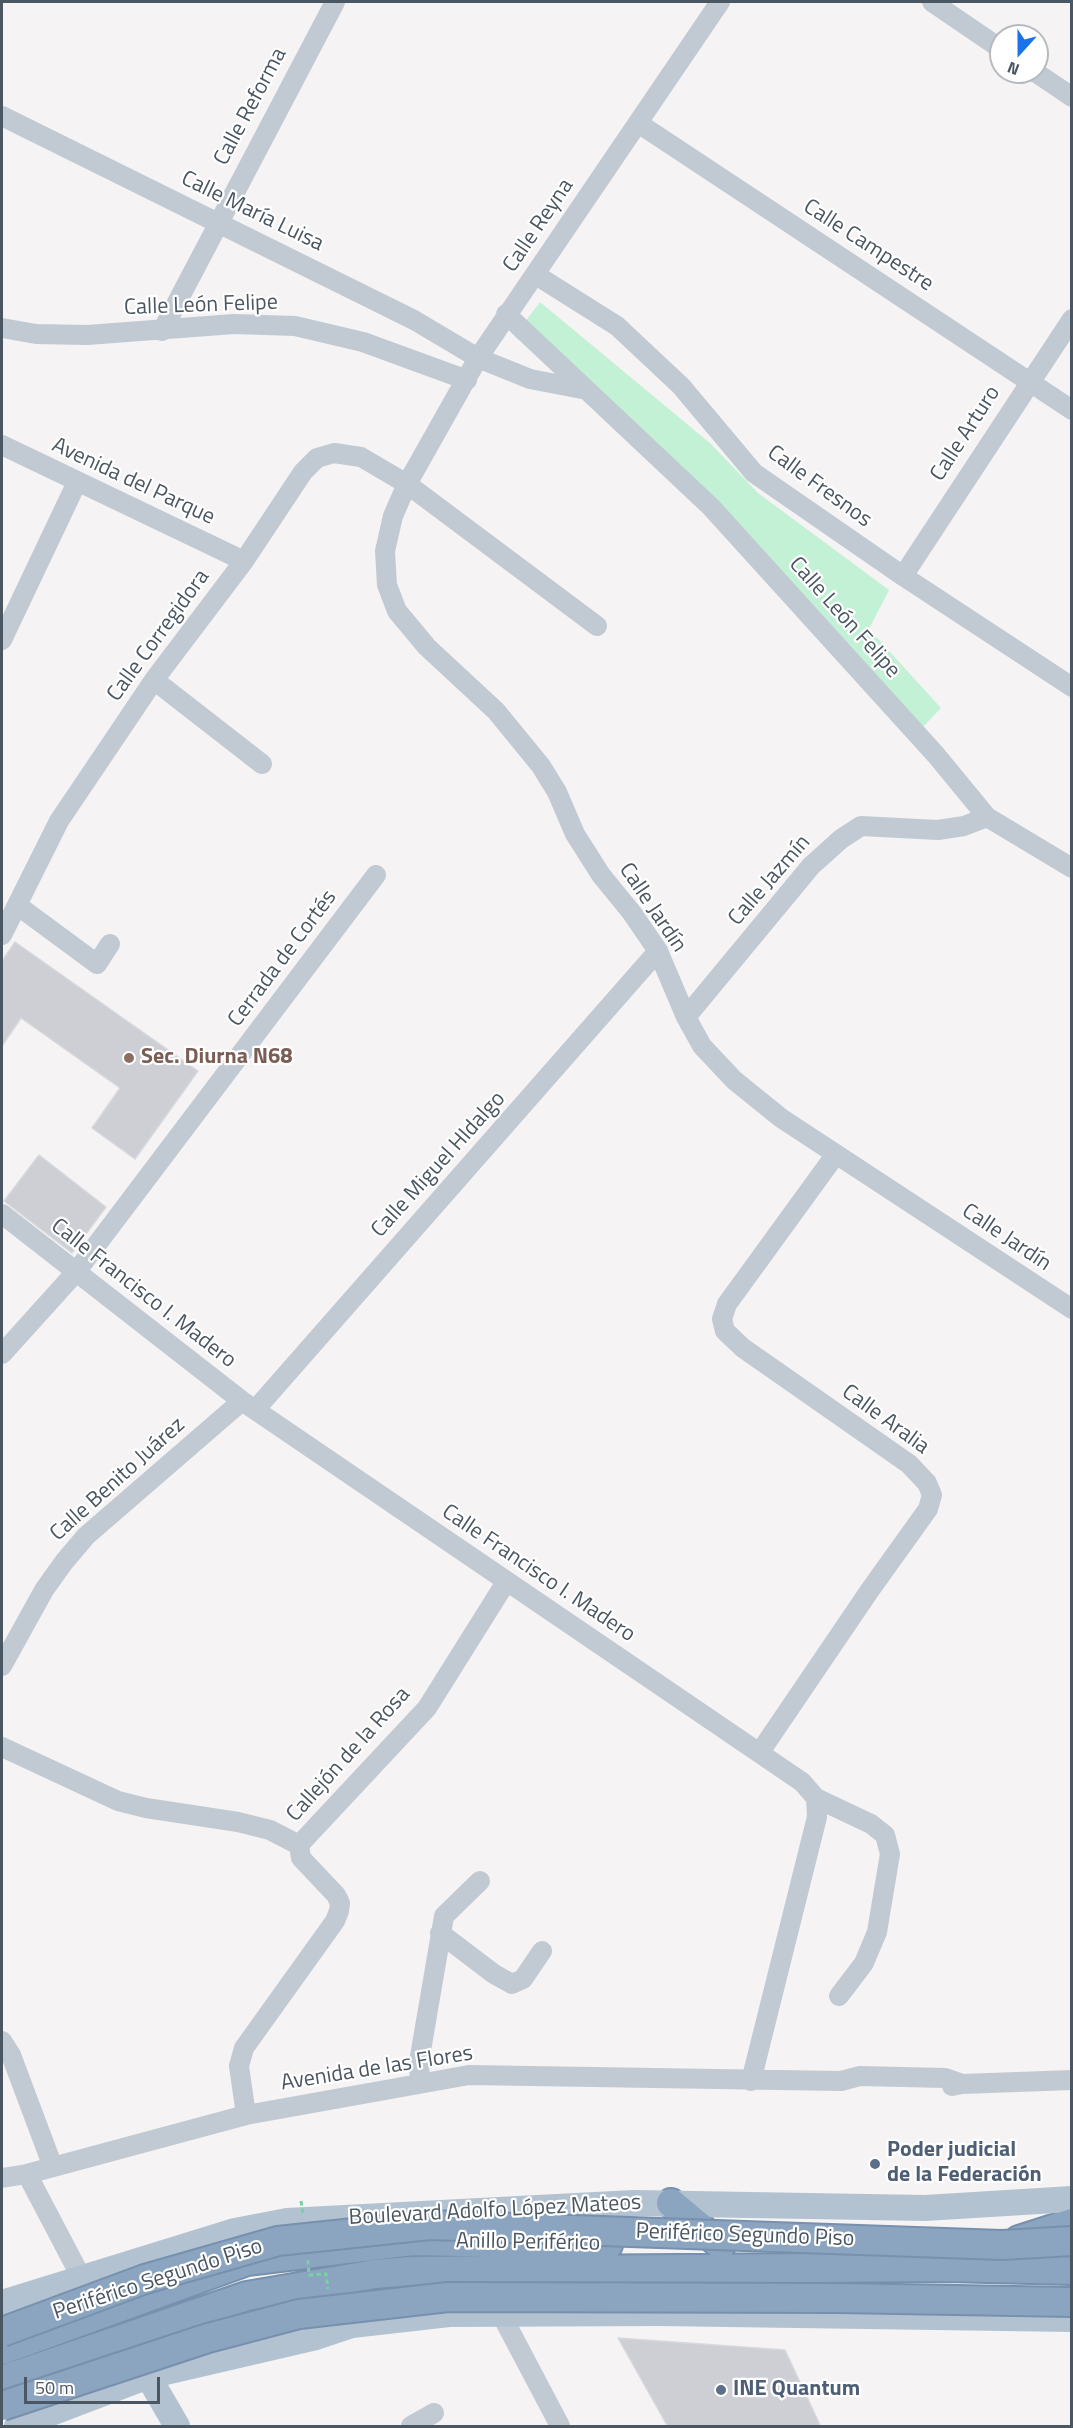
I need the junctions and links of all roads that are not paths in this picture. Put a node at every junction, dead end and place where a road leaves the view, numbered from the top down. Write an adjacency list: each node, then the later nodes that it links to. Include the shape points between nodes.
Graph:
1 (335, 2): 9 (street, Calle Reforma)
2 (720, 2): 8 (street, Calle Reyna)
3 (932, 2): 4 (street)
4 (989, 41)
5 (1049, 82): 6 (street)
6 (1071, 97)
7 (2, 116): 9 (street, Calle María Luisa)
8 (638, 123): 10 (street, Calle Reyna); 17 (street, Calle Campestre)
9 (217, 221): 14 (street, Calle Reforma); 15 (street, Calle María Luisa, via 414,320)
10 (536, 275): 11 (street, Calle Reyna); 24 (street, Calle Fresnos, via 625,334 681,386 754,473)
11 (506, 314): 15 (street, Calle Reyna); 18 (street, Calle León Felipe)
12 (1071, 320): 17 (street, Calle Arturo)
13 (2, 328): 14 (street, Calle León Felipe, via 36,334 87,335)
14 (162, 331): 16 (street, Calle León Felipe, via 234,324 295,326 363,342)
15 (478, 358): 16 (street, Calle Reyna); 18 (street, via 530,379)
16 (467, 380): 22 (street, Calle Reyna)
17 (1029, 382): 19 (street, Calle Campestre); 24 (street, Calle Arturo)
18 (587, 390): 30 (street, Calle León Felipe, via 711,507 936,754)
19 (1071, 410)
20 (2, 445): 21 (street, Avenida del Parque)
21 (77, 482): 23 (street, Avenida del Parque); 26 (street)
22 (407, 484): 23 (street, Calle Corregidora, via 361,457 334,453 317,458 303,472); 25 (street, Calle Corregidora); 36 (street, Calle Jardín, via 393,516 385,551 387,585 397,611 427,647 496,711 541,766 575,834)
23 (244, 561): 27 (street, Calle Corregidora)
24 (903, 576): 28 (street, Calle Fresnos)
25 (597, 626)
26 (2, 640)
27 (154, 680): 29 (street); 33 (street, Calle Corregidora, via 59,821)
28 (1071, 687)
29 (262, 764)
30 (987, 817): 31 (street, Calle León Felipe); 37 (street, Calle Jazmín, via 938,830 861,826 841,839 811,866)
31 (1071, 868)
32 (376, 875): 40 (street, Cerrada de Cortés)
33 (17, 905): 34 (street, Calle Corregidora); 35 (street, via 97,964)
34 (2, 935)
35 (110, 944)
36 (658, 951): 37 (street, Calle Jardín); 43 (street, Calle Miguel HIdalgo)
37 (686, 1017): 38 (street, Calle Jardín, via 702,1047 734,1080 781,1118)
38 (836, 1154): 41 (street, Calle Jardín); 47 (street, Calle Aralia, via 727,1304 722,1319 725,1331 743,1348 909,1464 927,1483 932,1495 922,1518)
39 (2, 1214): 40 (street, Calle Francisco I. Madero)
40 (76, 1272): 42 (street, Cerrada de Cortés); 43 (street, Calle Francisco I. Madero)
41 (1071, 1309)
42 (2, 1354)
43 (248, 1406): 44 (street, Calle Francisco I. Madero); 45 (street, Calle Benito Juárez, via 86,1536 44,1590)
44 (506, 1582): 47 (street, Calle Francisco I. Madero); 49 (street, Callejón de la Rosa, via 427,1708)
45 (2, 1666)
46 (2, 1747): 49 (street, via 118,1801 146,1809 238,1822 270,1830)
47 (760, 1752): 48 (street, Calle Francisco I. Madero, via 802,1782)
48 (816, 1798): 53 (street, Calle Francisco I. Madero, via 871,1824 885,1835 890,1854 877,1932 864,1963); 55 (street, via 817,1817 808,1858)
49 (300, 1845): 58 (street, Callejón de la Rosa, via 301,1858 336,1895 339,1911 244,2048 239,2066)
50 (480, 1881): 51 (street, via 444,1917)
51 (440, 1934): 52 (street, via 512,1984 523,1980); 57 (street, via 419,2062)
52 (542, 1951)
53 (839, 1996)
54 (2, 2041): 59 (street)
55 (751, 2080): 56 (street, Avenida de las Flores, via 841,2081 860,2088 944,2088); 57 (street, Avenida de las Flores, via 469,2075)
56 (1071, 2080)
57 (420, 2083): 58 (street, Avenida de las Flores)
58 (246, 2115): 59 (street, Avenida de las Flores)
59 (53, 2167): 60 (street, Avenida de las Flores)
60 (27, 2174): 61 (street, Avenida de las Flores); 71 (street)
61 (2, 2178)
62 (1071, 2199): 63 (main road, Boulevard Adolfo López Mateos, via 925,2208)
63 (671, 2204): 68 (highway); 71 (main road, Boulevard Adolfo López Mateos, via 287,2221 235,2231)
64 (1071, 2223): 66 (highway, bridge)
65 (1071, 2241): 66 (highway, Periférico Segundo Piso, bridge)
66 (1002, 2245): 77 (highway, Periférico Segundo Piso, bridge, via 430,2225 278,2241 145,2279)
67 (1071, 2246): 68 (highway, Anillo Periférico, via 944,2250)
68 (723, 2247): 78 (highway, Anillo Periférico, via 412,2241 247,2261)
69 (506, 2270): 70 (highway, Anillo Periférico); 74 (highway); 80 (highway, Anillo Periférico, via 375,2274 248,2296)
70 (1071, 2270)
71 (81, 2277): 73 (main road, Boulevard Adolfo López Mateos)
72 (1071, 2302): 81 (highway, bridge, via 448,2297 298,2314 207,2338)
73 (2, 2303)
74 (449, 2314): 75 (main road); 79 (main road, via 352,2325)
75 (501, 2314): 76 (main road); 86 (street)
76 (1071, 2319)
77 (2, 2332)
78 (2, 2350)
79 (148, 2376): 83 (main road); 84 (main road)
80 (2, 2380)
81 (2, 2406)
82 (434, 2413): 85 (street)
83 (17, 2427)
84 (177, 2427)
85 (411, 2427)
86 (560, 2427)

